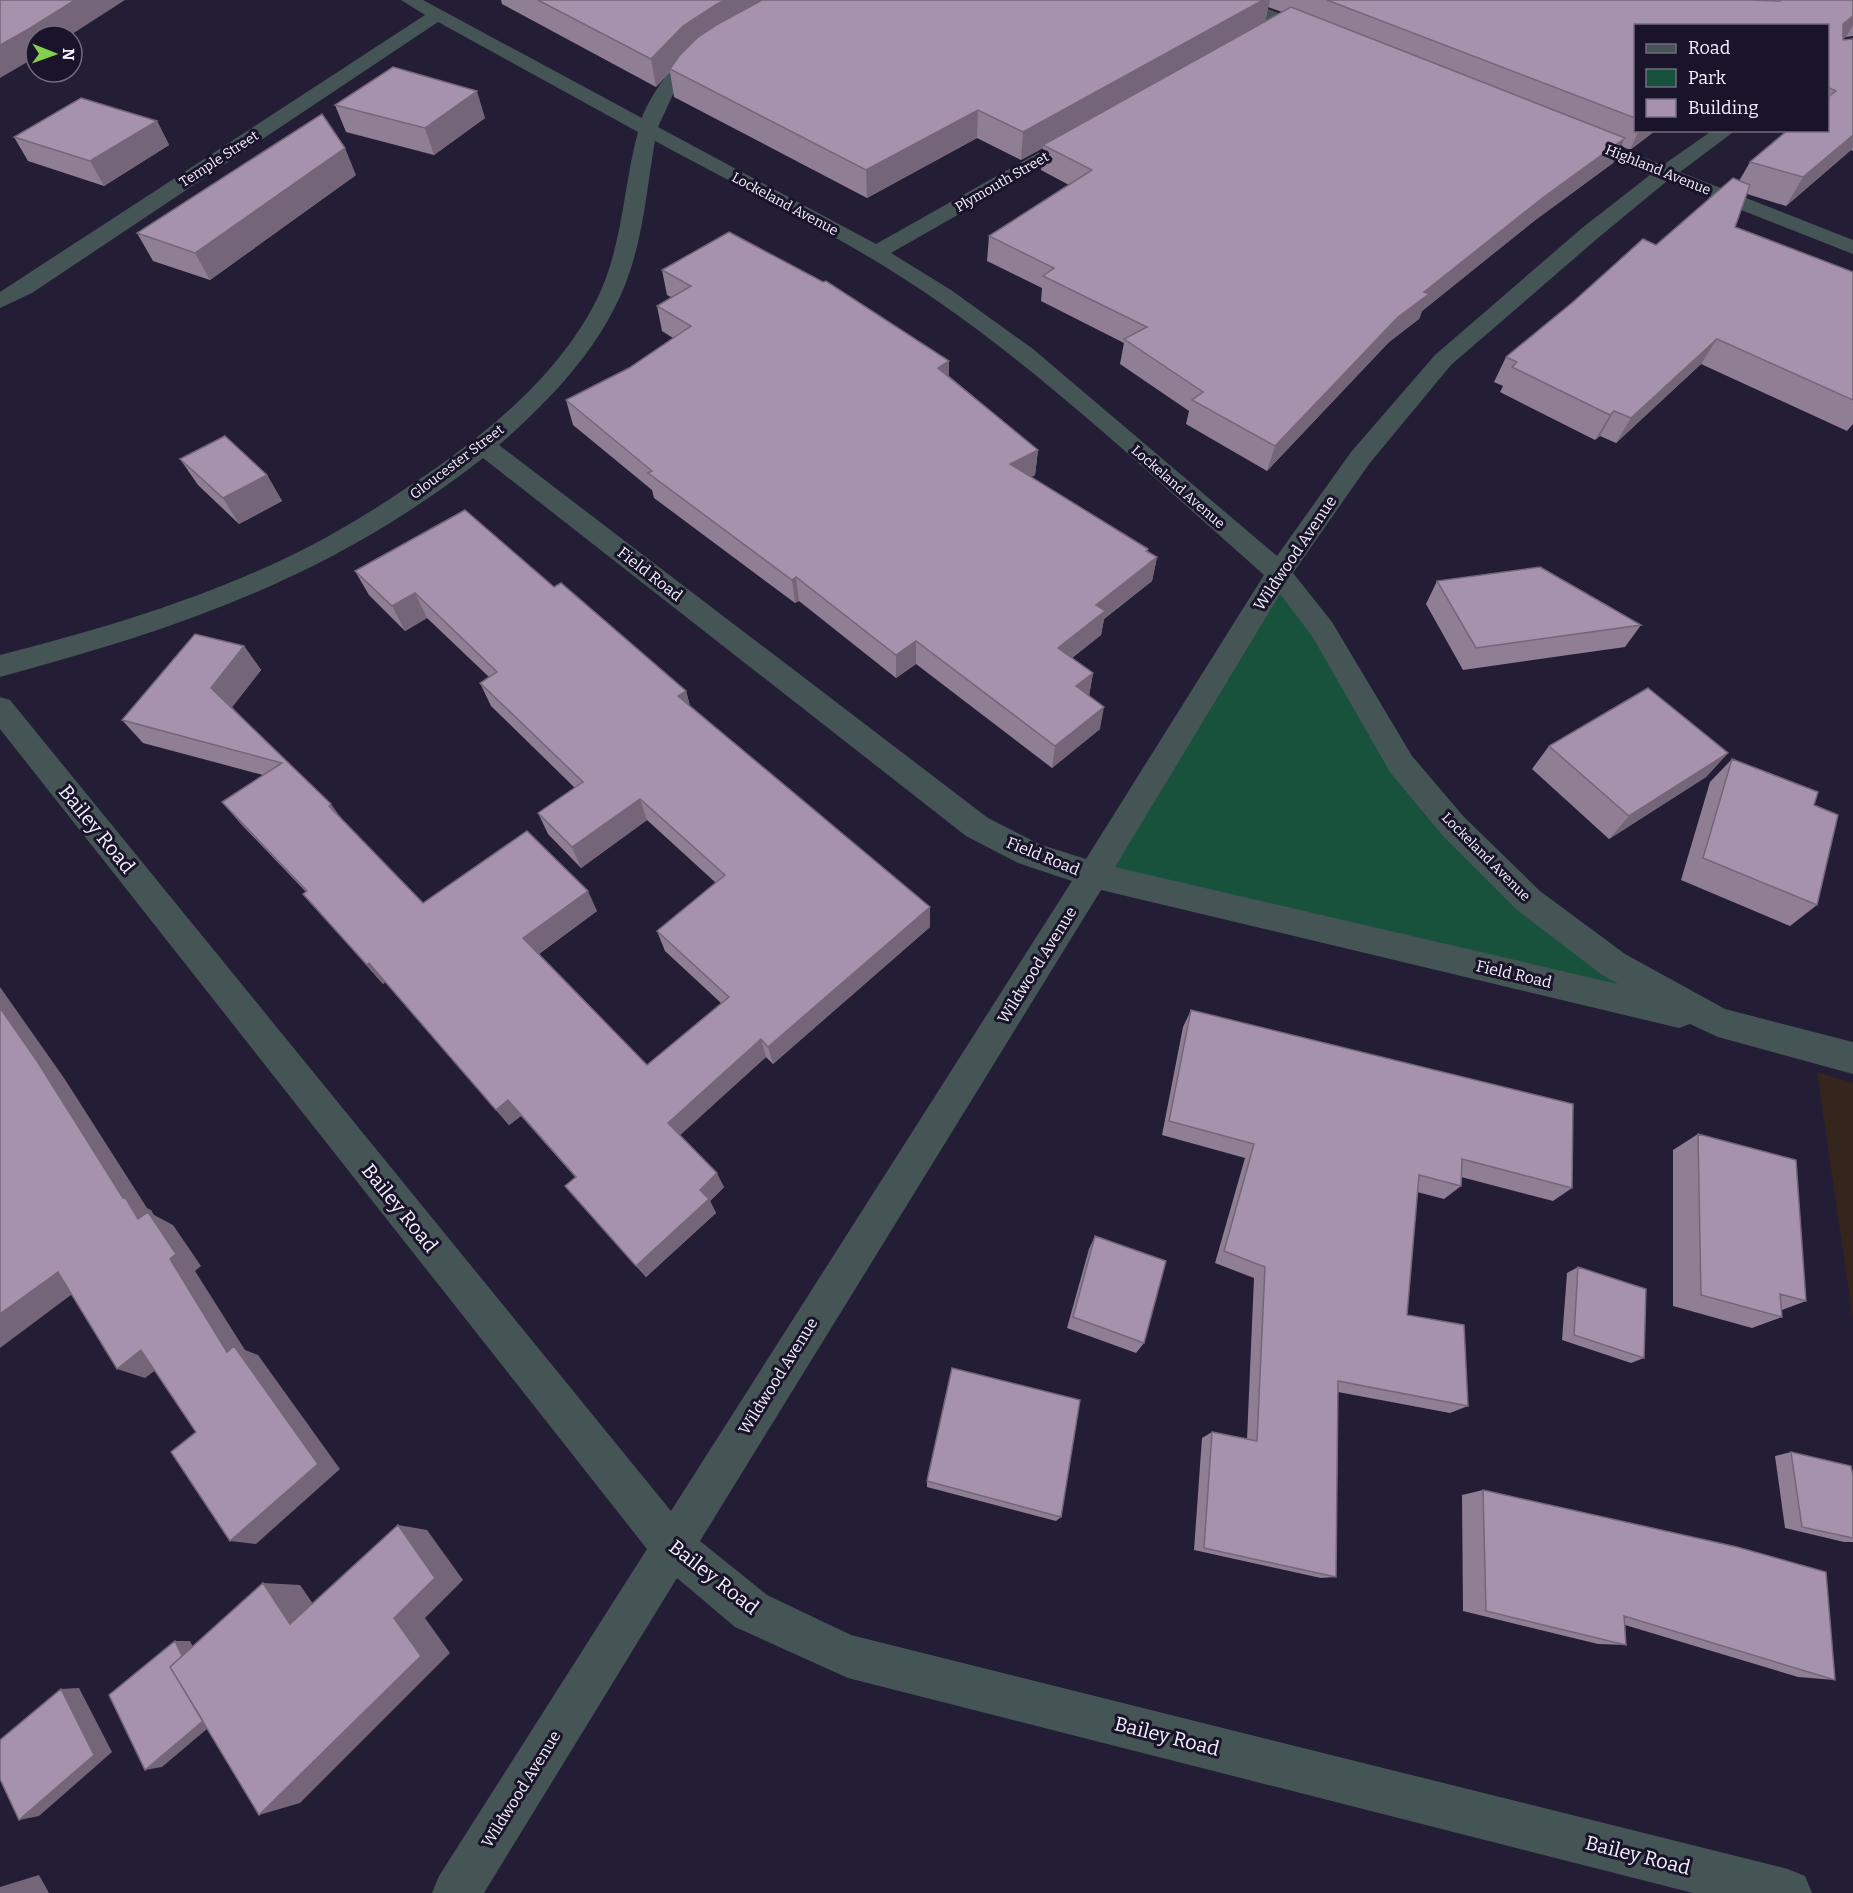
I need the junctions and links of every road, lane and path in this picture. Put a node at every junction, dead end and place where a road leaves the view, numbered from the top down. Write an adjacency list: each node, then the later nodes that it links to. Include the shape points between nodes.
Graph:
1 (410, 0): 3 (street, Lockeland Avenue)
2 (1229, 0): 4 (street)
3 (437, 15): 9 (street, Lockeland Avenue); 15 (street, Temple Street)
4 (1284, 22): 5 (street); 6 (street)
5 (1264, 33)
6 (1328, 39)
7 (722, 41): 9 (street, Gloucester Street, via 690,64 665,90)
8 (1101, 126): 14 (street, Plymouth Street)
9 (646, 129): 14 (street, Lockeland Avenue); 16 (street, Gloucester Street, via 627,250 609,298 582,344 538,397)
10 (1556, 130): 12 (street, Highland Avenue)
11 (1724, 132): 12 (street, Wildwood Avenue)
12 (1665, 173): 13 (street, Highland Avenue); 17 (street, Wildwood Avenue, via 1443,360 1360,458)
13 (1853, 248)
14 (876, 253): 17 (street, Lockeland Avenue, via 1025,354)
15 (0, 302)
16 (484, 446): 18 (street, Gloucester Street, via 406,501 318,554 230,595 104,639); 20 (street, Field Road, via 977,827 1029,854)
17 (1279, 573): 20 (street, Wildwood Avenue); 21 (street, Lockeland Avenue, via 1322,629 1401,764 1453,826 1529,901 1613,964)
18 (0, 666)
19 (0, 708): 23 (street, Bailey Road)
20 (1093, 875): 21 (street, Field Road); 23 (street, Wildwood Avenue)
21 (1718, 1022): 22 (street, Lockeland Avenue)
22 (1853, 1058)
23 (672, 1546): 24 (street, Wildwood Avenue); 25 (street, Bailey Road, via 751,1611 848,1656)
24 (456, 1893)
25 (1788, 1893)

